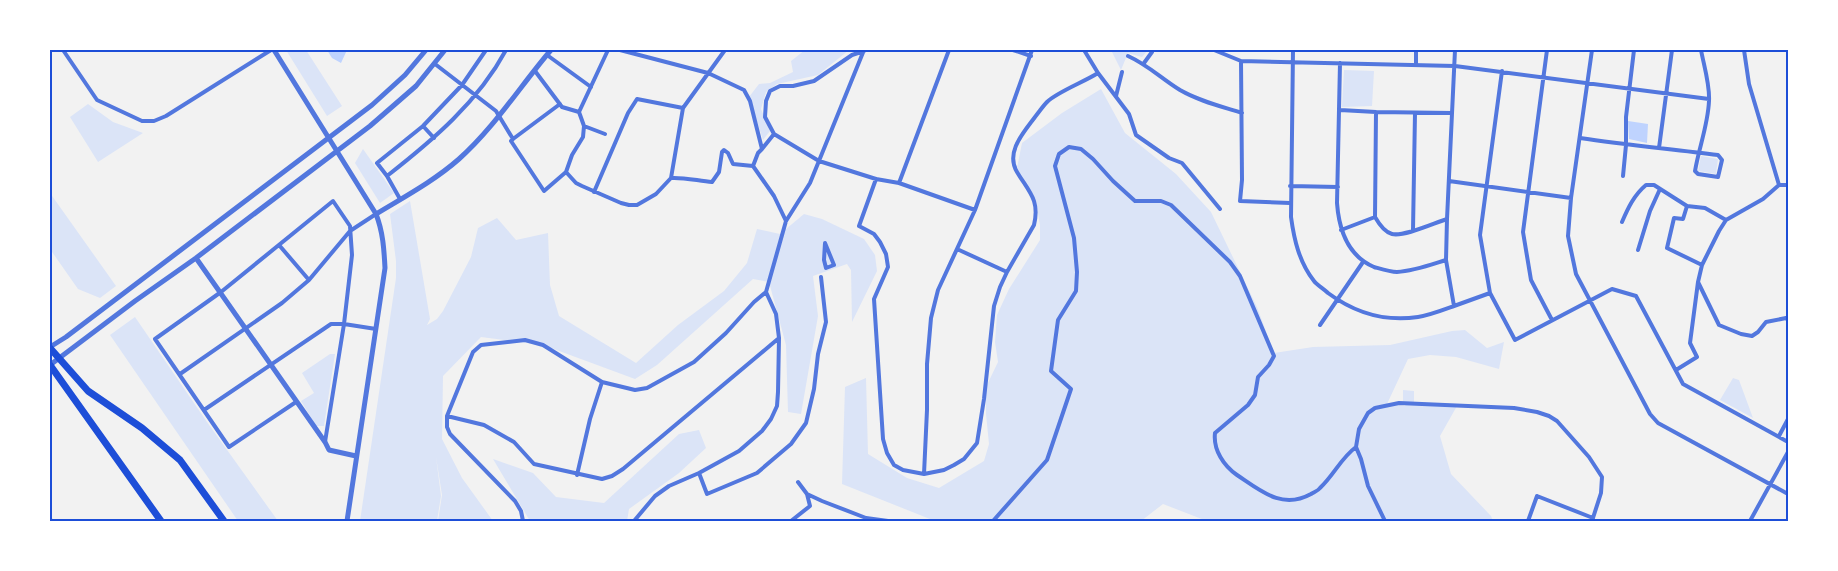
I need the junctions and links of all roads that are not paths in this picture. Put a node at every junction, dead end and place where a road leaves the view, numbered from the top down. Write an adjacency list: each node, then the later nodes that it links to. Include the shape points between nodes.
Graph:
1 (63, 50): 2 (street, via 97,100 142,121 166,116)
2 (272, 50): 66 (street)
3 (426, 50): 66 (street, via 385,94)
4 (445, 50): 36 (street)
5 (486, 50): 46 (street)
6 (506, 50): 50 (street)
7 (551, 50): 28 (street)
8 (608, 50): 47 (street)
9 (620, 50): 29 (street)
10 (648, 50): 29 (street)
11 (725, 50): 42 (street)
12 (864, 50): 65 (street, via 814,81 780,86 770,91 765,117); 75 (street)
13 (949, 50): 83 (street)
14 (1013, 50): 30 (street)
15 (1032, 50): 30 (street)
16 (1084, 50): 43 (street)
17 (1214, 50): 32 (street)
18 (1293, 50): 34 (street)
19 (1416, 50): 37 (street)
20 (1456, 50): 38 (street)
21 (1547, 50): 44 (street)
22 (1592, 50): 45 (street)
23 (1634, 50): 48 (street)
24 (1672, 50): 49 (street)
25 (1701, 50): 52 (street)
26 (1744, 50): 84 (street, via 1749,84)
27 (1152, 52): 33 (street)
28 (546, 55): 39 (street); 47 (street)
29 (646, 56): 42 (street)
30 (1030, 56): 96 (street)
31 (1128, 56): 33 (street)
32 (1241, 61): 34 (street); 58 (street)
33 (1144, 63): 58 (street, via 1165,80 1199,99)
34 (1292, 63): 35 (street); 86 (street)
35 (1340, 63): 37 (street); 55 (street)
36 (435, 64): 46 (street); 73 (street, via 404,98)
37 (1416, 64): 38 (street)
38 (1455, 66): 40 (street); 60 (street)
39 (535, 71): 53 (street); 61 (street)
40 (1502, 71): 44 (street); 87 (street)
41 (1122, 72): 51 (street)
42 (708, 73): 54 (street); 72 (street, via 744,90 750,101)
43 (1098, 73): 51 (street); 115 (street, via 1048,101 1018,139 1013,163 1032,195 1036,214 1034,225)
44 (1544, 77): 45 (street); 91 (street)
45 (1588, 82): 48 (street); 68 (street)
46 (462, 84): 50 (street); 62 (street)
47 (591, 87): 56 (street)
48 (1629, 89): 49 (street); 70 (street)
49 (1666, 95): 52 (street); 71 (street)
50 (475, 96): 61 (street); 67 (street)
51 (1116, 97): 97 (street, via 1129,114 1136,135 1182,163)
52 (1709, 100): 74 (street)
53 (560, 104): 56 (street); 69 (street)
54 (683, 108): 80 (street); 90 (street, via 637,99)
55 (1340, 110): 57 (street); 88 (street)
56 (579, 112): 63 (street)
57 (1376, 112): 59 (street); 99 (street)
58 (1242, 113): 94 (street, via 1240,201)
59 (1415, 113): 60 (street); 105 (street)
60 (1452, 113): 82 (street)
61 (499, 114): 69 (street); 93 (street, via 461,157)
62 (423, 126): 67 (street); 78 (street, via 377,163)
63 (584, 126): 64 (street); 77 (street, via 583,137)
64 (605, 134)
65 (774, 134): 72 (street); 75 (street)
66 (328, 138): 73 (street); 132 (street)
67 (434, 138): 78 (street)
68 (1580, 138): 70 (street); 92 (street)
69 (513, 139): 77 (street, via 511,141 544,191)
70 (1626, 145): 71 (street); 79 (street)
71 (1659, 148): 74 (street)
72 (762, 149): 76 (street)
73 (337, 151): 98 (street); 111 (street)
74 (1698, 152): 74 (street, via 1718,155 1722,160 1718,177 1695,171)
75 (819, 161): 81 (street); 102 (street, via 810,183)
76 (753, 166): 80 (street, via 734,164 724,150 719,172 712,182); 102 (street, via 774,196)
77 (566, 172): 90 (street, via 576,183)
78 (387, 176): 93 (street)
79 (1623, 176)
80 (671, 178): 90 (street, via 656,194 637,204 621,203)
81 (876, 178): 83 (street); 150 (street, via 859,226 874,234 880,242 888,267 874,300 883,439 894,465)
82 (1449, 181): 87 (street); 100 (street)
83 (900, 183): 96 (street)
84 (1779, 185): 85 (street); 101 (street, via 1764,198)
85 (1788, 185)
86 (1290, 186): 88 (street); 94 (street)
87 (1486, 186): 91 (street); 121 (street, via 1480,234)
88 (1338, 187): 104 (street)
89 (1660, 189): 95 (street); 103 (street, via 1646,184); 110 (street)
90 (594, 192)
91 (1528, 192): 92 (street); 125 (street, via 1523,232 1531,280)
92 (1571, 198): 123 (street, via 1568,236 1576,274)
93 (400, 200): 98 (street)
94 (1290, 203): 122 (street, via 1294,242 1303,262 1314,281)
95 (1687, 206): 101 (street, via 1705,208); 114 (street, via 1683,220 1674,218 1667,248)
96 (975, 210): 109 (street)
97 (1220, 210)
98 (376, 214): 106 (street); 130 (street, via 384,244 385,268)
99 (1375, 217): 104 (street); 105 (street, via 1385,230 1394,235)
100 (1446, 219): 105 (street); 112 (street)
101 (1726, 220): 114 (street)
102 (786, 221): 120 (street)
103 (1622, 222)
104 (1341, 230): 113 (street, via 1353,252)
105 (1413, 230)
106 (350, 231): 108 (street, via 333,201); 117 (street); 127 (street, via 352,255)
107 (826, 243): 107 (street, via 824,260 826,268 834,266)
108 (279, 245): 117 (street); 119 (street)
109 (957, 248): 115 (street); 150 (street, via 938,290 931,318)
110 (1638, 250)
111 (196, 258): 119 (street); 133 (street)
112 (1446, 260): 113 (street, via 1395,272); 124 (street)
113 (1363, 262): 122 (street)
114 (1702, 265): 118 (street)
115 (1007, 272): 150 (street, via 994,306 977,443 954,465)
116 (821, 277): 149 (street, via 826,322 806,423 791,444 757,473 707,494)
117 (309, 280): 129 (street, via 282,304)
118 (1698, 282): 126 (street, via 1719,325 1752,336 1766,322); 136 (street, via 1690,343 1698,357)
119 (221, 292): 129 (street); 137 (street, via 155,338)
120 (766, 292): 131 (street, via 776,314); 138 (street, via 694,362 647,388 635,390)
121 (1490, 293): 124 (street); 125 (street, via 1516,340)
122 (1338, 300): 124 (street, via 1351,308 1388,318 1420,317); 128 (street)
123 (1590, 302): 125 (street); 136 (street, via 1612,290 1636,296); 153 (street, via 1650,414 1658,423)
124 (1454, 306)
125 (1552, 320)
126 (1788, 320)
127 (344, 324): 130 (street); 135 (street, via 331,324); 144 (street)
128 (1320, 325)
129 (246, 328): 135 (street); 137 (street)
130 (376, 329): 148 (street)
131 (779, 338): 149 (street, via 777,406 771,419 739,451); 151 (street, via 623,469 602,479)
132 (50, 348): 133 (highway)
133 (59, 359): 134 (street); 158 (highway, via 88,391 142,428 180,460)
134 (50, 365): 157 (highway)
135 (272, 365): 139 (street); 140 (street)
136 (1676, 370): 143 (street, via 1683,384)
137 (180, 374): 140 (street)
138 (602, 382): 141 (street, via 543,345 525,340 480,345 469,360); 151 (street)
139 (296, 402): 140 (street, via 229,447); 144 (street)
140 (204, 410)
141 (447, 416): 151 (street, via 492,429 514,442 534,464); 160 (street, via 446,426 450,434 515,501)
142 (1788, 419): 143 (street)
143 (1779, 436): 145 (street)
144 (325, 442): 148 (street, via 329,450)
145 (1788, 442)
146 (1356, 447): 156 (street, via 1359,429 1368,413 1375,408 1399,403 1537,412 1557,421 1602,477 1602,493); 164 (street, via 1346,454 1320,489 1289,501 1264,492 1225,464 1216,448 1215,433 1255,396 1258,377 1274,356 1240,276 1218,249 1171,204 1135,201 1081,149 1069,147 1059,154 1055,166 1074,238 1076,291 1058,320 1051,371 1071,389 1047,460); 165 (street, via 1368,486)
147 (1788, 452): 153 (street)
148 (356, 456): 159 (street)
149 (700, 473): 161 (street, via 669,486 655,496)
150 (924, 474)
151 (577, 475)
152 (798, 482): 154 (street)
153 (1770, 484): 155 (street); 167 (street)
154 (807, 494): 162 (street, via 810,506); 163 (street, via 866,518)
155 (1788, 494)
156 (1593, 520): 166 (street, via 1537,496)
157 (160, 521)
158 (224, 521)
159 (347, 521)
160 (523, 521)
161 (634, 521)
162 (790, 521)
163 (888, 521)
164 (993, 521)
165 (1385, 521)
166 (1528, 521)
167 (1750, 521)

